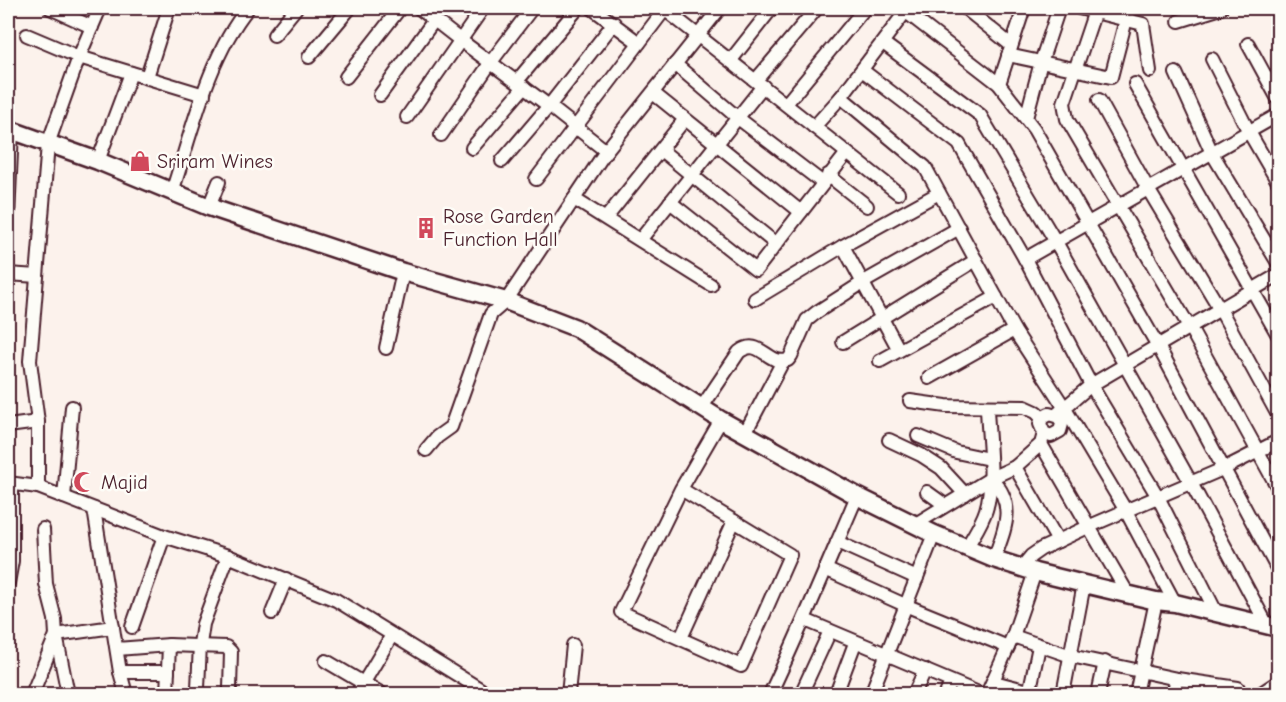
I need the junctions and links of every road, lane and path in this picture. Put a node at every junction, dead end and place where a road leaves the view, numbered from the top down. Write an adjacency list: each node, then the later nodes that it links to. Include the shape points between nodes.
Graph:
1 (50, 8): 29 (street)
2 (99, 8): 29 (street)
3 (169, 8): 50 (street)
4 (248, 8): 58 (street, via 220,52)
5 (296, 8): 32 (street)
6 (349, 8): 39 (street)
7 (400, 8): 51 (street)
8 (419, 8): 26 (street)
9 (483, 8): 33 (street)
10 (532, 8): 42 (street)
11 (578, 8): 53 (street)
12 (592, 8): 28 (street)
13 (664, 8): 30 (street); 34 (street)
14 (720, 8): 30 (street)
15 (772, 8): 41 (street)
16 (817, 8): 52 (street)
17 (865, 8): 62 (street)
18 (965, 8): 37 (street)
19 (1023, 8): 37 (street)
20 (1059, 8): 43 (street)
21 (1079, 8): 24 (street)
22 (1221, 8): 27 (street)
23 (903, 9): 35 (street); 54 (street)
24 (1095, 9): 25 (street); 45 (street)
25 (1127, 13): 45 (street, via 1112,77); 47 (street, via 1143,24)
26 (435, 19): 33 (street); 57 (street)
27 (1179, 21)
28 (614, 23): 34 (street); 63 (street)
29 (92, 27): 38 (street)
30 (699, 34): 41 (street); 44 (street)
31 (27, 35): 38 (street)
32 (274, 35)
33 (460, 40): 42 (street); 65 (street)
34 (639, 43): 69 (street)
35 (883, 43): 46 (street); 104 (street, via 980,115)
36 (1248, 44): 60 (street)
37 (1009, 50): 43 (street); 54 (street)
38 (79, 57): 48 (street); 74 (street)
39 (309, 57)
40 (1212, 59): 72 (street)
41 (731, 60): 52 (street)
42 (491, 62): 53 (street); 73 (street)
43 (1041, 62): 45 (street); 67 (street)
44 (675, 64): 56 (street); 66 (street)
45 (1075, 69): 96 (street, via 1064,103 1067,119)
46 (862, 70): 59 (street); 107 (street, via 959,144)
47 (1150, 71)
48 (131, 73): 50 (street); 81 (street)
49 (1176, 74): 80 (street)
50 (147, 77): 58 (street)
51 (346, 77)
52 (760, 83): 62 (street); 66 (street)
53 (521, 84): 63 (street); 76 (street)
54 (999, 84): 67 (street)
55 (1135, 84): 83 (street)
56 (653, 93): 68 (street); 78 (street)
57 (380, 94)
58 (204, 95): 90 (street)
59 (841, 97): 70 (street); 91 (street, via 925,167)
60 (1278, 99)
61 (1099, 100): 89 (street)
62 (786, 104): 70 (street)
63 (549, 105): 69 (street); 82 (street)
64 (1278, 115): 72 (street)
65 (407, 117)
66 (738, 118): 75 (street); 86 (street)
67 (1026, 118): 101 (street)
68 (685, 119): 75 (street); 77 (street)
69 (575, 127): 78 (street); 85 (street)
70 (814, 127): 79 (street)
71 (10, 130): 74 (street); 99 (street)
72 (1249, 132): 80 (street); 88 (street)
73 (441, 135)
74 (48, 144): 81 (street); 112 (street)
75 (717, 144): 84 (street); 98 (street)
76 (472, 148)
77 (661, 150): 84 (street); 100 (street)
78 (606, 152): 93 (street)
79 (847, 153): 86 (street); 92 (street)
80 (1212, 153): 83 (street); 109 (street)
81 (98, 161): 90 (street)
82 (502, 161)
83 (1183, 169): 89 (street); 116 (street)
84 (692, 175): 94 (street); 105 (street)
85 (536, 179)
86 (826, 179): 95 (street); 98 (street)
87 (219, 182): 97 (street)
88 (1278, 182)
89 (1148, 189): 96 (street); 120 (street)
90 (172, 192): 97 (street)
91 (939, 193): 102 (street); 106 (street)
92 (898, 194)
93 (574, 199): 100 (street); 119 (street)
94 (670, 202): 103 (street); 105 (street, via 756,270)
95 (867, 206)
96 (1119, 206): 101 (street); 122 (street)
97 (209, 207): 110 (street)
98 (801, 212): 105 (street)
99 (8, 216)
100 (606, 218): 103 (street)
101 (1088, 223): 104 (street); 126 (street)
102 (959, 228): 108 (street); 114 (street)
103 (640, 240): 115 (street)
104 (1056, 242): 107 (street); 131 (street)
105 (776, 244)
106 (843, 246): 114 (street); 118 (street)
107 (1025, 259): 133 (street)
108 (976, 260): 117 (street); 121 (street)
109 (1278, 263)
110 (403, 272): 119 (street); 127 (street)
111 (8, 274): 112 (street)
112 (38, 276): 142 (street, via 30,361)
113 (1278, 276): 116 (street)
114 (862, 283): 121 (street); 129 (street, via 807,320 791,356)
115 (711, 285)
116 (1254, 291): 120 (street); 124 (street)
117 (996, 297): 123 (street); 128 (street)
118 (754, 299)
119 (506, 301): 136 (street, via 576,328); 149 (street, via 491,314 451,427)
120 (1220, 309): 122 (street); 139 (street)
121 (881, 318): 125 (street); 128 (street)
122 (1190, 328): 126 (street); 150 (street)
123 (1014, 330): 132 (street); 138 (street)
124 (1278, 335)
125 (843, 342)
126 (1158, 346): 131 (street); 153 (street)
127 (386, 348)
128 (899, 350): 130 (street)
129 (783, 361): 136 (street, via 757,348 745,348); 144 (street)
130 (880, 361)
131 (1125, 365): 133 (street); 156 (street)
132 (929, 378)
133 (1091, 385): 138 (street); 164 (street)
134 (910, 401): 137 (street)
135 (72, 407): 163 (street)
136 (702, 407): 141 (street)
137 (987, 408): 140 (street, via 1025,407); 151 (street)
138 (1060, 411): 140 (street); 146 (street, via 1060,431); 167 (street)
139 (1278, 416)
140 (1042, 418): 146 (street)
141 (721, 420): 144 (street); 159 (street)
142 (38, 422): 143 (street); 157 (street)
143 (8, 426)
144 (745, 433): 162 (street)
145 (918, 436): 151 (street, via 956,452)
146 (1042, 439): 152 (street); 171 (street)
147 (890, 440): 161 (street, via 941,468)
148 (1278, 441): 150 (street)
149 (426, 450)
150 (1259, 450): 153 (street); 158 (street)
151 (989, 459): 154 (street)
152 (1016, 467): 154 (street); 176 (street)
153 (1226, 468): 156 (street); 182 (street)
154 (991, 478): 161 (street); 177 (street, via 986,510); 179 (street, via 1005,498 1007,511)
155 (10, 483): 157 (street); 168 (street)
156 (1191, 483): 164 (street); 196 (street)
157 (38, 487): 163 (street)
158 (1278, 488)
159 (681, 489): 169 (street); 200 (street, via 621,612)
160 (927, 492): 165 (street)
161 (965, 494): 165 (street)
162 (857, 496): 170 (street); 175 (street)
163 (64, 497): 166 (street)
164 (1158, 497): 167 (street); 192 (street)
165 (945, 505): 170 (street)
166 (94, 509): 174 (street); 194 (street)
167 (1126, 511): 171 (street); 189 (street)
168 (10, 518): 185 (street, via 12,561)
169 (734, 521): 200 (street); 200 (street, via 790,555 741,666)
170 (914, 525): 173 (street)
171 (1090, 526): 176 (street); 187 (street)
172 (43, 529): 198 (street, via 46,584)
173 (934, 534): 177 (street); 183 (street)
174 (164, 536): 178 (street); 195 (street)
175 (837, 542): 180 (street); 183 (street)
176 (1059, 542): 181 (street, via 1031,556)
177 (967, 548): 179 (street)
178 (228, 556): 184 (street); 204 (street, via 203,624)
179 (994, 559): 181 (street)
180 (825, 569): 190 (street); 193 (street)
181 (1028, 570): 186 (street); 201 (street)
182 (1278, 570)
183 (917, 578): 190 (street)
184 (286, 579): 191 (street); 199 (street, via 336,600)
185 (8, 583)
186 (1084, 585): 187 (street); 209 (street)
187 (1128, 594): 188 (street)
188 (1156, 601): 189 (street); 213 (street)
189 (1175, 603): 192 (street)
190 (905, 605): 201 (street); 208 (street)
191 (272, 613)
192 (1217, 614): 196 (street)
193 (805, 620): 197 (street); 232 (street)
194 (113, 627): 198 (street); 207 (street)
195 (132, 627)
196 (1273, 627)
197 (830, 631): 202 (street); 233 (street)
198 (56, 635): 225 (street); 226 (street)
199 (392, 635): 223 (street); 230 (street)
200 (681, 638)
201 (1011, 641): 206 (street); 218 (street)
202 (855, 643): 208 (street); 234 (street)
203 (169, 645): 204 (street); 207 (street); 215 (street)
204 (200, 645): 220 (street); 221 (street, via 231,652)
205 (573, 645): 231 (street)
206 (1040, 646): 209 (street); 240 (street)
207 (117, 649): 214 (street)
208 (887, 654): 212 (street); 235 (street)
209 (1071, 656): 211 (street); 241 (street)
210 (326, 661): 223 (street)
211 (1105, 662): 213 (street); 242 (street)
212 (925, 670): 217 (street); 236 (street)
213 (1141, 671): 216 (street); 243 (street)
214 (120, 672): 215 (street); 227 (street)
215 (168, 672): 228 (street)
216 (1177, 679): 224 (street); 244 (street)
217 (951, 682): 237 (street); 238 (street)
218 (994, 682): 239 (street); 240 (street)
219 (1278, 682): 245 (street)
220 (198, 688)
221 (230, 688)
222 (1238, 688): 224 (street)
223 (360, 689): 229 (street)
224 (1211, 689)
225 (32, 694)
226 (68, 694)
227 (126, 694)
228 (167, 694)
229 (382, 694)
230 (484, 694)
231 (568, 694)
232 (770, 694)
233 (801, 694)
234 (836, 694)
235 (871, 694)
236 (914, 694)
237 (946, 694)
238 (981, 694)
239 (987, 694)
240 (1033, 694)
241 (1063, 694)
242 (1098, 694)
243 (1136, 694)
244 (1173, 694)
245 (1260, 694)

